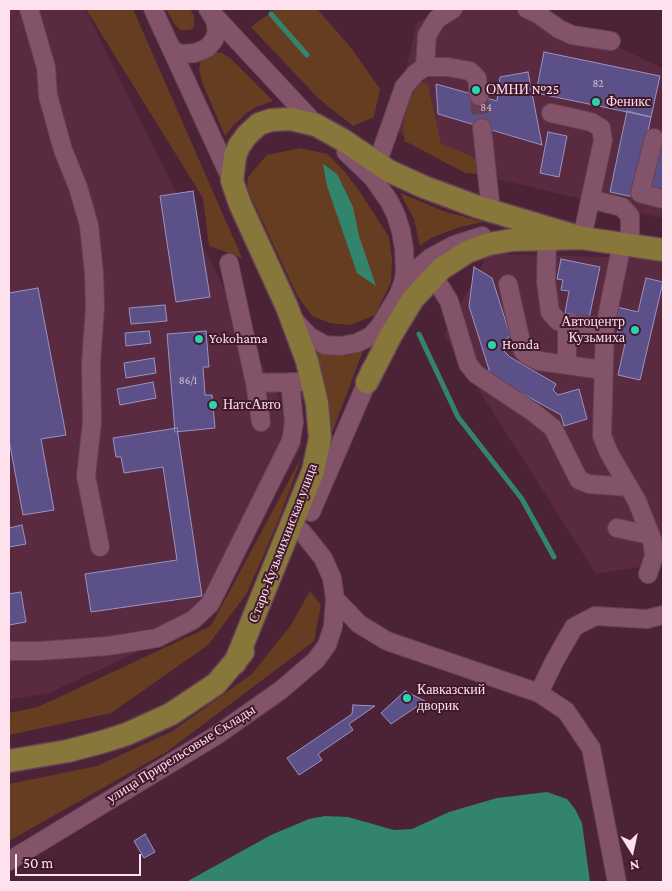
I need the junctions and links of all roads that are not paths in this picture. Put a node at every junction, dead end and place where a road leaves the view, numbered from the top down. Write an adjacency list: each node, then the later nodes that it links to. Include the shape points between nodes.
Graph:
1 (29, 9): 43 (street, via 46,67 48,96 89,225 95,307 91,364 92,422 86,476)
2 (153, 9): 7 (street)
3 (453, 9): 8 (street, via 437,18 427,35)
4 (527, 9): 6 (street, via 572,36)
5 (214, 11): 7 (street, via 216,31 207,48 183,54 174,51); 11 (street)
6 (611, 41)
7 (168, 43): 15 (street)
8 (425, 67): 9 (street, via 470,71 477,78); 14 (street, via 404,86)
9 (479, 96)
10 (551, 113): 16 (street, via 591,122 601,128 603,140)
11 (319, 127): 14 (main road); 15 (main road, via 292,119 267,121 255,126 238,149); 26 (street, via 373,178 396,215 405,260)
12 (482, 128): 18 (street)
13 (654, 138): 17 (street, via 640,193)
14 (377, 164): 18 (main road, via 424,187)
15 (232, 181): 27 (main road, Старо-Кузьмихинская улица)
16 (590, 199): 19 (street); 21 (street, via 622,207 630,216)
17 (663, 199)
18 (491, 211): 19 (main road)
19 (582, 238): 20 (main road, Старо-Кузьмихинская улица); 21 (main road, Старо-Кузьмихинская улица)
20 (537, 239): 24 (main road, Старо-Кузьмихинская улица, via 498,242 467,252 447,264); 26 (street, via 509,233 489,234 454,245 419,266); 28 (street, via 550,312 558,321)
21 (626, 244): 22 (main road, Старо-Кузьмихинская улица); 30 (street)
22 (663, 250)
23 (229, 263): 36 (street)
24 (432, 279): 35 (main road, Старо-Кузьмихинская улица, via 404,312); 39 (street, via 449,301 468,364 476,374 553,428 579,480 589,484)
25 (508, 284): 32 (street, via 523,351 539,360)
26 (398, 296): 29 (street)
27 (286, 307): 29 (street, via 305,334 329,346 357,343 371,336); 31 (main road, Старо-Кузьмихинская улица)
28 (568, 324): 30 (street); 32 (street)
29 (380, 326): 35 (street, Старо-Кузьмихинская улица)
30 (604, 327): 33 (street)
31 (307, 361): 34 (street, via 304,376); 37 (main road, Старо-Кузьмихинская улица)
32 (567, 364): 33 (street)
33 (603, 370): 39 (street, via 602,436)
34 (290, 382): 36 (street); 37 (street, via 305,382); 47 (street, via 294,422 291,441 210,604 193,620 157,638 108,646)
35 (367, 382): 40 (street, Старо-Кузьмихинская улица)
36 (255, 384): 38 (street)
37 (316, 392): 40 (main road, Старо-Кузьмихинская улица, via 320,421 318,450)
38 (261, 422)
39 (629, 487): 42 (street)
40 (302, 523): 45 (street, улица Прирельсовые Склады, via 332,578); 49 (main road, Старо-Кузьмихинская улица, via 282,589 271,613 216,684 171,714 127,734 68,751)
41 (617, 528): 42 (street)
42 (650, 535): 44 (street, via 654,556)
43 (100, 548)
44 (648, 574)
45 (335, 599): 48 (street, via 359,624 387,641); 50 (street, улица Прирельсовые Склады, via 333,626 327,645 316,660 281,690 217,735)
46 (663, 615): 48 (street, via 647,619 595,616 574,627)
47 (9, 651)
48 (539, 693): 51 (street, via 566,712 591,748)
49 (9, 761)
50 (9, 861)
51 (617, 882)

